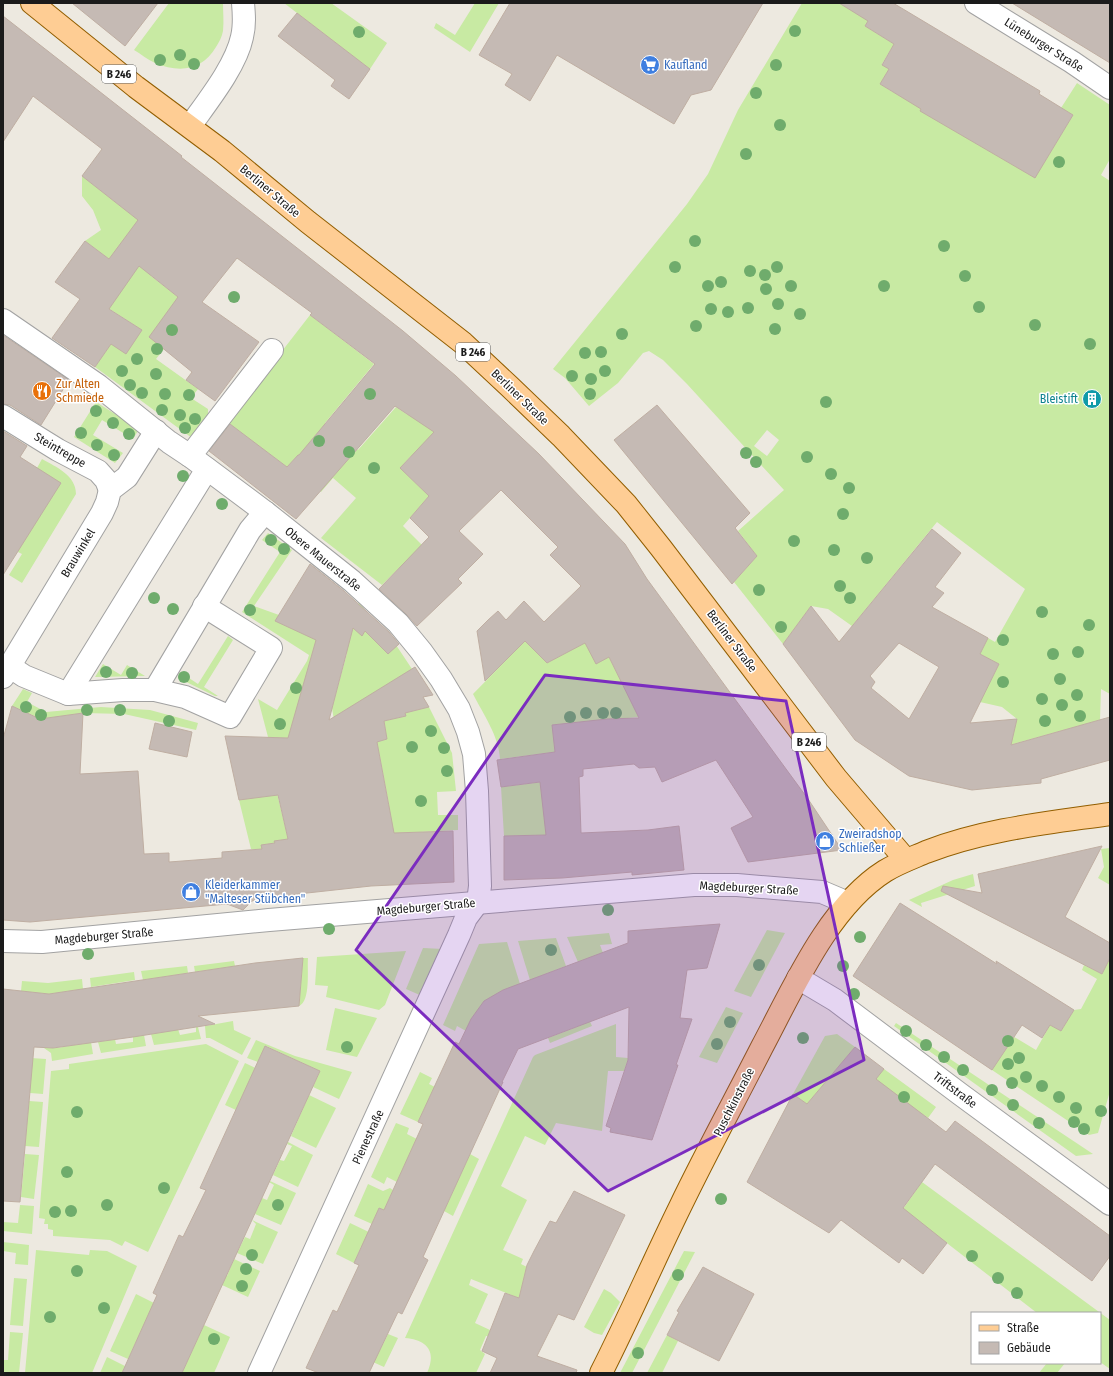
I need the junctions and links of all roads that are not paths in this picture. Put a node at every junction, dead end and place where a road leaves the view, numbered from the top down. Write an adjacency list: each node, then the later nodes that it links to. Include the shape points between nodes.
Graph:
1 (32, 3): 5 (main road, Berliner Straße / B 246, via 136,87)
2 (243, 3): 5 (street, via 244,24 237,52)
3 (976, 3): 4 (street, Lüneburger Straße)
4 (1110, 88)
5 (190, 126): 19 (main road, Berliner Straße / B 246, via 463,344 566,442 626,504 836,778)
6 (3, 320): 9 (street, Obere Mauerstraße, via 98,386)
7 (272, 350): 10 (street)
8 (3, 416): 12 (street, Steintreppe, via 98,472 106,480)
9 (156, 432): 10 (street, Obere Mauerstraße); 12 (street, via 127,477)
10 (190, 456): 11 (street, Obere Mauerstraße)
11 (207, 469): 13 (street, Obere Mauerstraße); 17 (street)
12 (110, 490): 15 (street, Brauwinkel, via 102,513)
13 (265, 512): 14 (street, via 250,530); 20 (street, Obere Mauerstraße, via 352,581 398,623 442,680 459,709 474,754 480,886)
14 (204, 606): 16 (street); 16 (street, via 271,648 230,717 185,696)
15 (6, 672): 17 (street, via 24,676)
16 (155, 690): 17 (street)
17 (68, 694)
18 (1110, 814): 19 (main road, via 1005,829 940,847)
19 (906, 860): 21 (main road, Puschkinstraße, via 870,882)
20 (478, 902): 21 (street, Magdeburger Straße, via 694,885 737,885 822,892); 22 (street, Magdeburger Straße, via 42,942); 25 (street, Pienestraße, via 466,918)
21 (848, 903): 23 (main road, Puschkinstraße, via 830,926)
22 (3, 941)
23 (798, 978): 24 (street, Triftstraße, via 835,1000); 26 (main road, Puschkinstraße, via 681,1205)
24 (1109, 1202)
25 (260, 1373)
26 (601, 1373)

